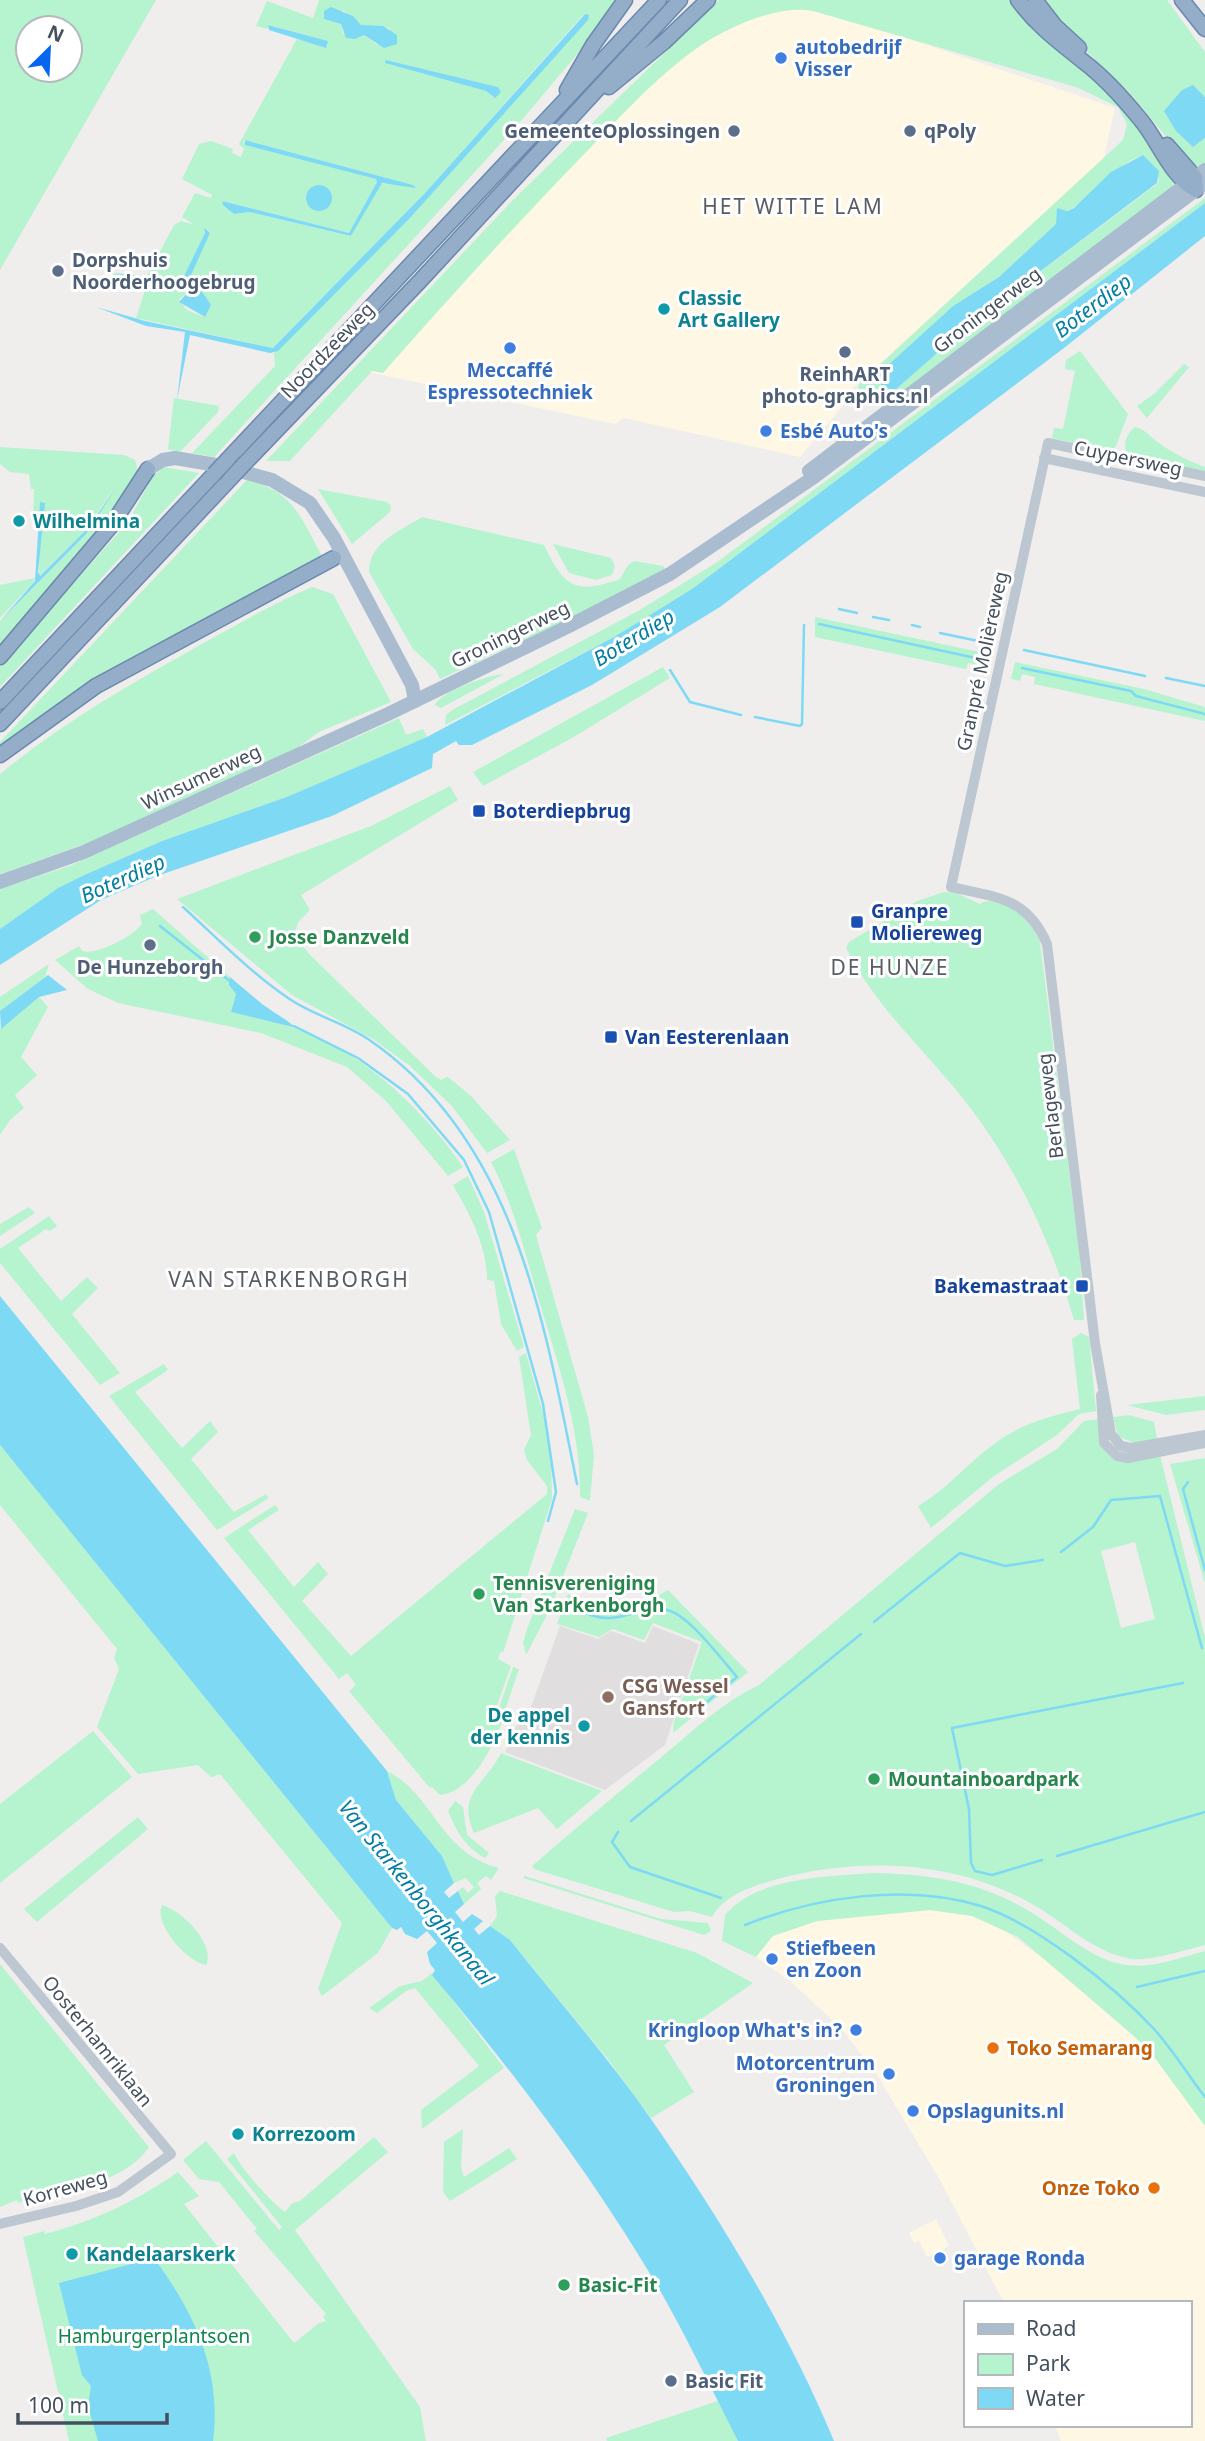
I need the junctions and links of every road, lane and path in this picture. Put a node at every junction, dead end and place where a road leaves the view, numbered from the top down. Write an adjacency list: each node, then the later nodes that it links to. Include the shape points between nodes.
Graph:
1 (625, 0): 10 (highway, via 593,45)
2 (659, 0): 10 (highway, Noordzeeweg)
3 (680, 0): 10 (highway, Noordzeeweg)
4 (708, 0): 10 (highway, via 664,42)
5 (1018, 0): 11 (highway, via 1038,26 1122,97)
6 (1035, 0): 11 (highway, via 1055,26 1126,93)
7 (1182, 0): 9 (highway)
8 (1189, 0): 9 (highway)
9 (1205, 28)
10 (559, 118): 20 (highway, Noordzeeweg, bridge); 21 (highway, Noordzeeweg, bridge, via 420,281)
11 (1197, 181): 19 (main road, Groningerweg, via 834,449 797,486 732,535 670,574)
12 (1048, 443): 13 (street, Granpré Molièreweg); 15 (street, Cuypersweg)
13 (1044, 458): 16 (street, Cuypersweg); 24 (street, Granpré Molièreweg)
14 (148, 469): 17 (main road, via 175,458 265,477 293,493); 18 (highway, via 118,517)
15 (1205, 477)
16 (1205, 492)
17 (338, 556): 19 (main road, via 403,686); 22 (highway, via 96,686)
18 (0, 657)
19 (415, 701): 23 (main road, Winsumerweg, via 84,852)
20 (0, 702)
21 (0, 724)
22 (0, 755)
23 (0, 882)
24 (951, 887): 25 (street, Berlageweg, via 1010,901 1028,913 1047,944)
25 (1101, 1382): 26 (street, Berlageweg, via 1111,1434 1121,1446); 27 (street, Berlageweg, via 1104,1443 1117,1456 1128,1458)
26 (1205, 1435)
27 (1205, 1443)
28 (0, 1948): 29 (street, Oosterhamriklaan)
29 (170, 2154): 30 (street, Korreweg, via 118,2192)
30 (0, 2224)

